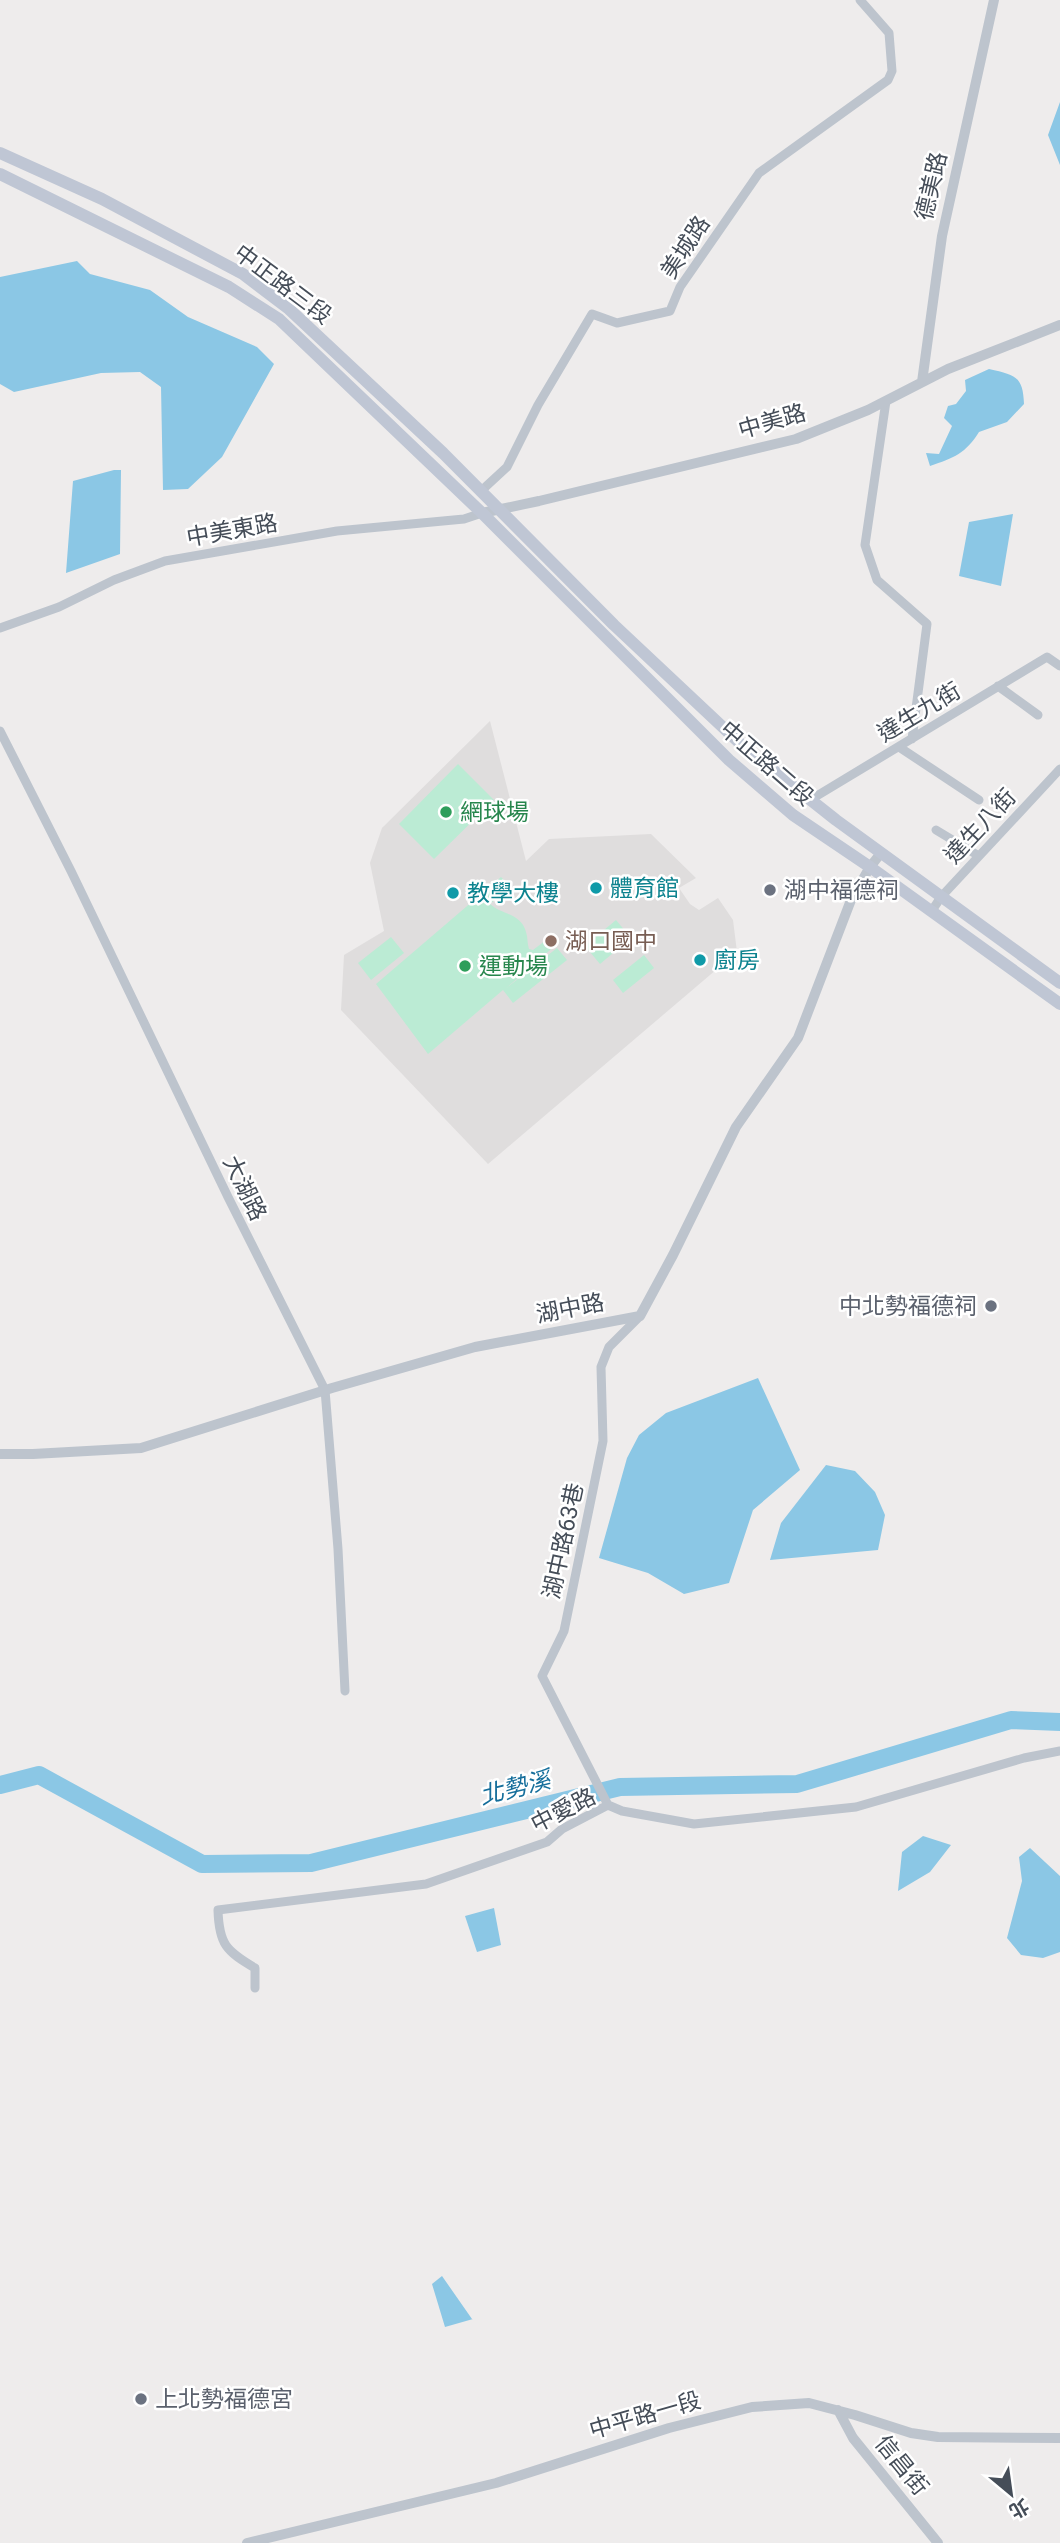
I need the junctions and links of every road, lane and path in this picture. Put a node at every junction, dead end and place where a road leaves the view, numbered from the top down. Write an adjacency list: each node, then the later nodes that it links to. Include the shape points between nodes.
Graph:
1 (860, 0): 8 (street, 美城路, via 889,33 892,71 888,80 759,173 680,287 670,311 617,323 592,313 507,467)
2 (994, 0): 6 (street, 德美路, via 942,236)
3 (0, 153): 8 (main road, 中正路三段, via 102,199 243,274 318,335)
4 (0, 174): 10 (main road, 中正路三段, via 229,287 278,319)
5 (1060, 326): 6 (street, 中美路)
6 (922, 382): 7 (street, 中美路)
7 (886, 401): 9 (street, 中美路, via 796,439); 16 (street, via 865,545 877,580 928,624)
8 (481, 491): 9 (main road, 中正路三段)
9 (499, 509): 10 (street, 中美路); 19 (main road, 中正路二段, via 745,748)
10 (481, 513): 11 (street, 中美東路, via 464,519 337,531 164,561); 24 (main road, 中正路二段, via 717,748 793,816)
11 (0, 628)
12 (1060, 666): 13 (street, 達生九街, via 1047,657)
13 (998, 686): 14 (street); 16 (street, 達生九街)
14 (1038, 715)
15 (0, 731): 30 (street, 大湖路)
16 (912, 739): 17 (street, 達生九街)
17 (899, 747): 19 (street, 達生九街); 20 (street)
18 (1060, 769): 23 (street, 達生八街)
19 (810, 800): 22 (main road, 中正路二段)
20 (979, 800)
21 (936, 830): 23 (street)
22 (881, 853): 24 (street, 湖中路); 25 (main road, 中正路二段)
23 (979, 856): 25 (street, 達生八街)
24 (870, 867): 26 (main road, 中正路二段); 29 (street, 湖中路, via 851,900 798,1038 736,1127)
25 (941, 897): 26 (street, 達生八街); 27 (main road, 中正路二段)
26 (931, 912): 28 (main road, 中正路二段)
27 (1060, 983)
28 (1060, 1004)
29 (640, 1316): 30 (street, 湖中路, via 474,1348); 34 (street, 湖中路63巷, via 609,1347 601,1367 603,1441 564,1631 542,1676)
30 (325, 1390): 31 (street, 湖中路, via 141,1448); 32 (street, 大湖路)
31 (0, 1454)
32 (345, 1691)
33 (1060, 1751): 34 (street, 中愛路, via 856,1807 694,1824)
34 (608, 1805): 35 (street, 中愛路, via 547,1842 426,1884 218,1910 219,1936 237,1958 255,1968)
35 (255, 1988)
36 (838, 2410): 37 (street, 中平路一段, via 938,2437); 38 (street, 中平路一段, via 809,2403 752,2407 496,2483); 39 (street, 信昌街, via 853,2438)
37 (1060, 2438)
38 (247, 2543)
39 (938, 2543)

